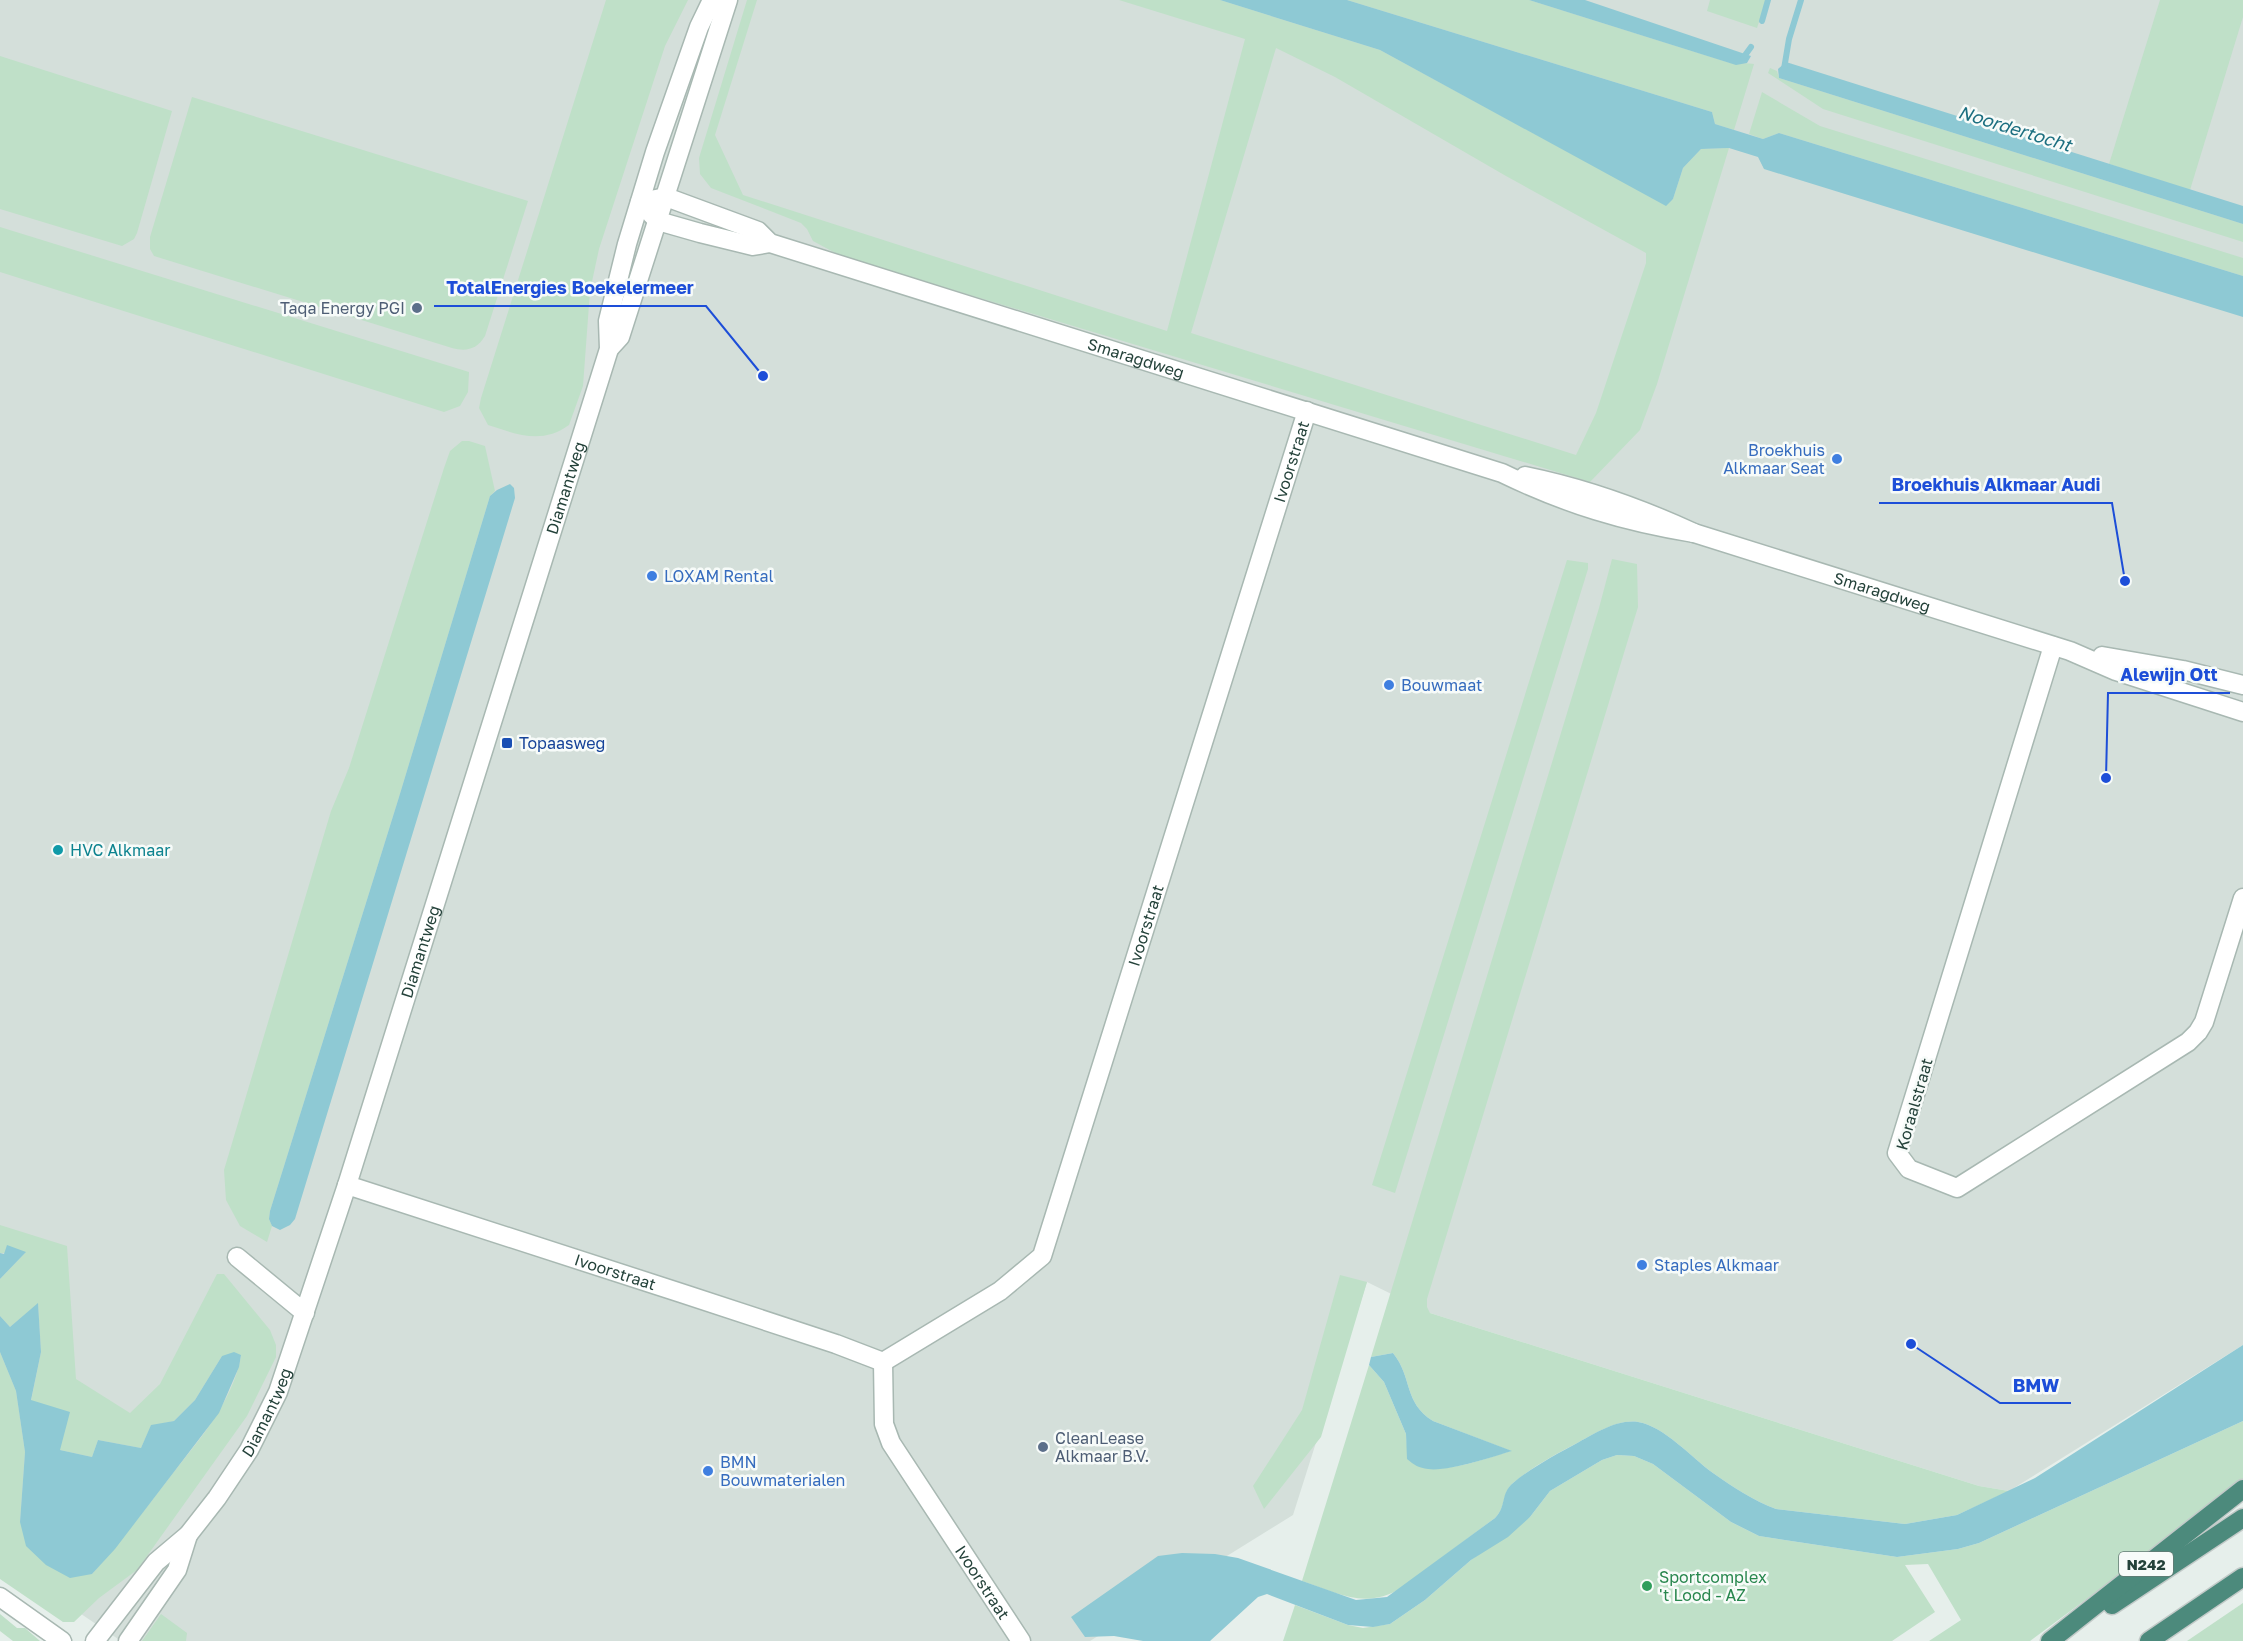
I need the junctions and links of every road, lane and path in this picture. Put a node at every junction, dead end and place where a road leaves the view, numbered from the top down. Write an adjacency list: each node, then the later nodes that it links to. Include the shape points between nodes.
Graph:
1 (712, 0): 4 (street, Diamantweg, via 699,27)
2 (728, 0): 3 (street, Diamantweg)
3 (666, 197): 4 (street); 5 (street, Diamantweg); 6 (street, Smaragdweg, via 758,231)
4 (639, 202): 5 (street); 7 (street, Diamantweg, via 608,321)
5 (658, 221): 6 (street, Smaragdweg, via 753,246); 7 (street, Diamantweg, via 620,337)
6 (770, 243): 8 (street, Smaragdweg)
7 (609, 349): 13 (street, Diamantweg)
8 (1307, 411): 9 (street, Smaragdweg, via 1502,473 1546,495 1605,514 1694,533); 16 (street, Ivoorstraat, via 1042,1256 1000,1291)
9 (2062, 648): 10 (street, Smaragdweg); 11 (street, Smaragdweg, via 2116,671); 12 (street, Koraalstraat, via 1897,1154 1909,1169 1957,1188 2188,1042 2204,1022)
10 (2243, 685)
11 (2243, 712)
12 (2243, 898)
13 (347, 1185): 15 (street, Diamantweg); 16 (street, Ivoorstraat)
14 (237, 1257): 15 (street)
15 (306, 1313): 19 (street, Diamantweg, via 278,1392 249,1450)
16 (884, 1362): 27 (street, Ivoorstraat, via 884,1424 891,1443)
17 (2243, 1489): 28 (highway, N242)
18 (2243, 1518): 29 (highway, N242)
19 (188, 1535): 25 (street, Diamantweg, via 156,1562); 26 (street, Diamantweg, via 177,1570)
20 (2243, 1577): 23 (highway)
21 (2243, 1586): 23 (highway)
22 (0, 1597): 24 (street)
23 (2187, 1615): 30 (highway)
24 (62, 1641)
25 (95, 1641)
26 (128, 1641)
27 (1021, 1641)
28 (2050, 1641)
29 (2058, 1641)
30 (2149, 1641)

